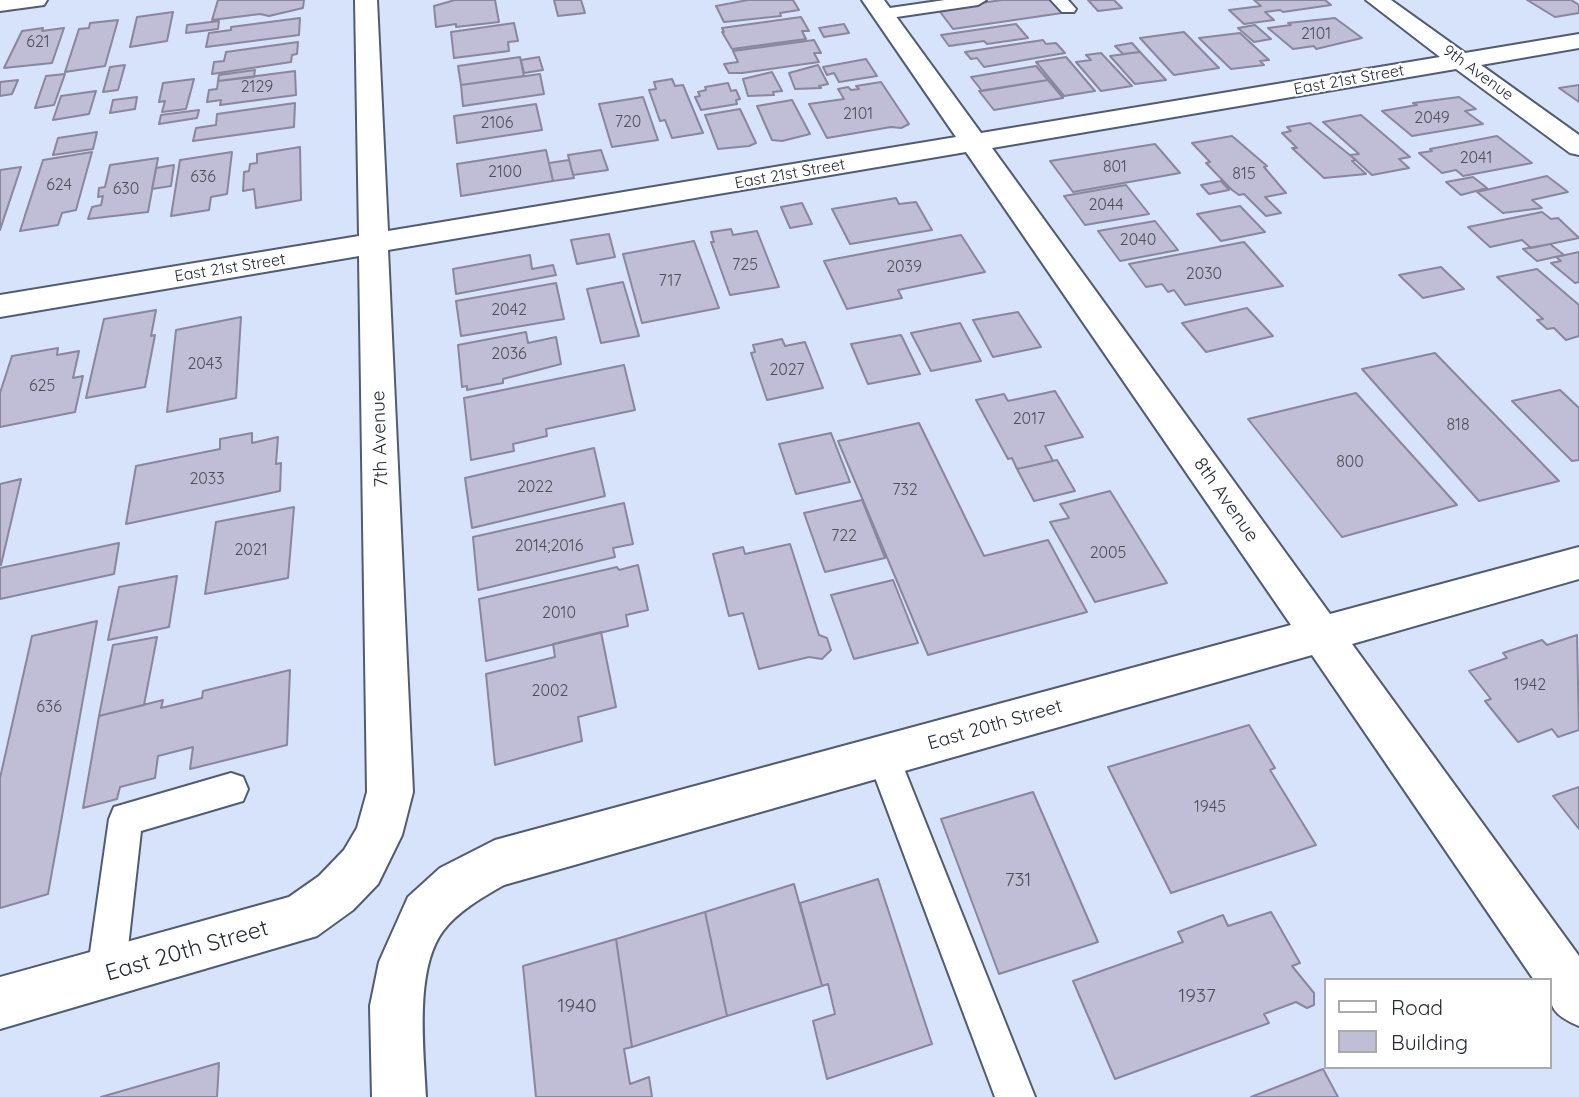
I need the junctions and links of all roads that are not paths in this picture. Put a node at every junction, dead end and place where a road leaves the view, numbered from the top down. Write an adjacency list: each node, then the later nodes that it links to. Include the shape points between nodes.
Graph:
1 (36, 0): 5 (street)
2 (366, 0): 11 (street, 7th Avenue)
3 (978, 0): 6 (lane)
4 (1377, 0): 8 (street, 9th Avenue)
5 (0, 4)
6 (878, 7): 9 (street, 8th Avenue)
7 (1579, 41): 8 (street, East 21st Street)
8 (1461, 61): 9 (street, East 21st Street); 10 (street, 9th Avenue)
9 (974, 143): 11 (street, East 21st Street); 14 (street, 8th Avenue)
10 (1579, 147)
11 (374, 244): 12 (street, East 21st Street); 17 (street, 7th Avenue, via 390,792 382,830)
12 (0, 306)
13 (1579, 563): 14 (street, East 20th Street)
14 (1321, 634): 15 (street, East 20th Street); 19 (street, 8th Avenue)
15 (883, 756): 21 (street, East 20th Street, via 495,864 457,885 425,914 404,962 396,1006); 22 (lane)
16 (231, 789): 18 (lane, via 126,819)
17 (359, 871): 18 (street, East 20th Street, via 330,900 300,919)
18 (106, 974): 20 (street, East 20th Street)
19 (1579, 1000)
20 (0, 1003)
21 (399, 1097)
22 (1015, 1097)

